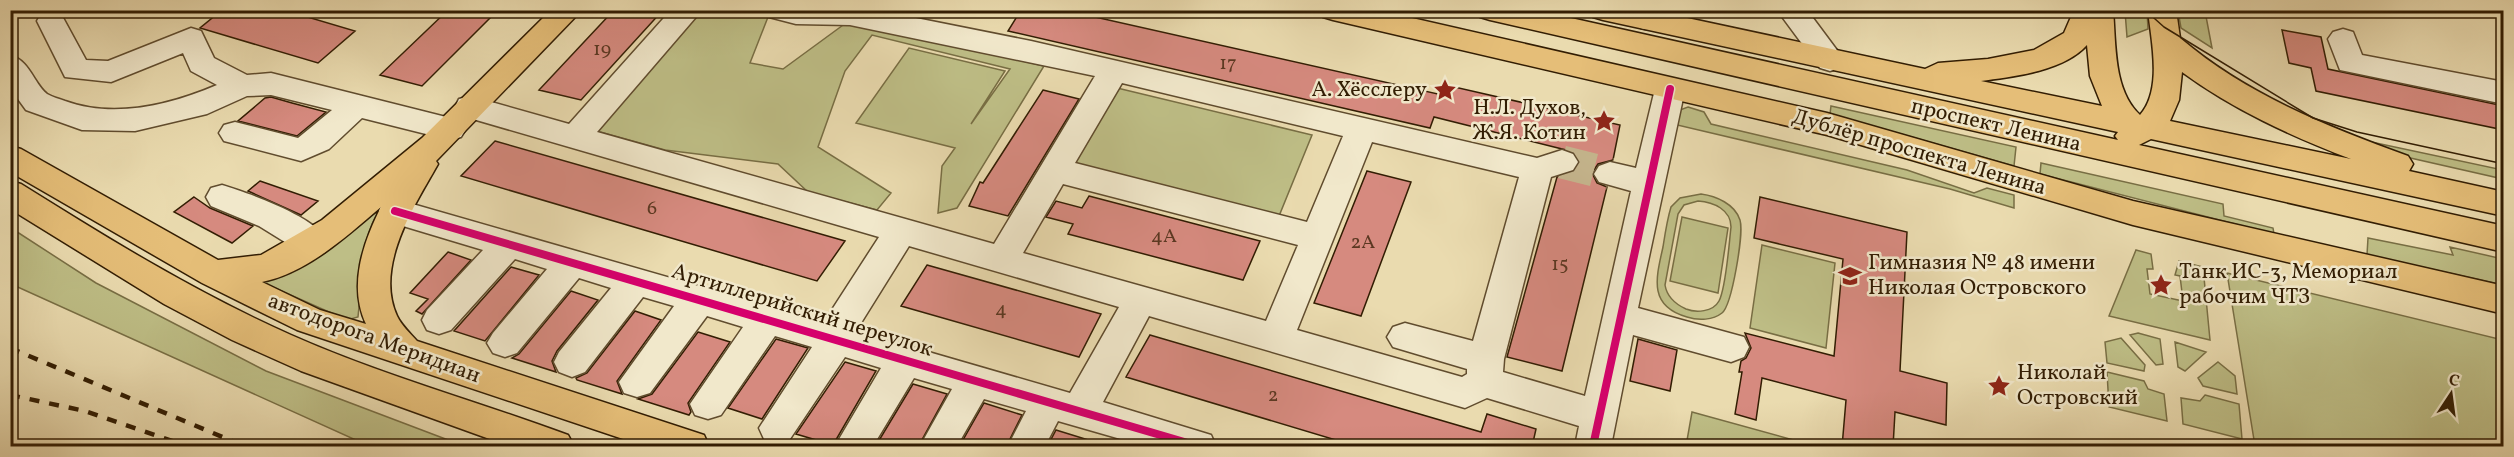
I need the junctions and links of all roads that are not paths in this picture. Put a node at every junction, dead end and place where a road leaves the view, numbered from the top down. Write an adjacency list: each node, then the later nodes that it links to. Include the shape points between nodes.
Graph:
1 (568, 10): 24 (main road)
2 (688, 10): 28 (street)
3 (779, 10): 18 (street, via 796,15 850,15)
4 (1333, 10): 21 (main road, Дублёр проспекта Ленина)
5 (1490, 10): 29 (main road, проспект Ленина)
6 (1603, 10): 13 (main road, проспект Ленина)
7 (1681, 10): 13 (street)
8 (1791, 10): 16 (street)
9 (2088, 10): 19 (main road, via 2080,34 2070,44 2041,57 1953,74)
10 (2099, 10): 26 (main road, via 2108,93)
11 (2162, 10): 15 (main road)
12 (51, 21): 20 (street, via 76,70 111,72 191,38 202,64)
13 (1651, 21): 16 (main road, проспект Ленина)
14 (2343, 39): 22 (street, via 2350,63)
15 (2164, 41): 26 (main road, via 2164,102 2157,118); 37 (main road, via 2191,64 2294,126 2420,172)
16 (1830, 61): 19 (main road, проспект Ленина)
17 (10, 65): 20 (street, via 38,102 82,119 135,120 196,106)
18 (1114, 70): 25 (street); 31 (street)
19 (1874, 71): 26 (main road, проспект Ленина)
20 (243, 86): 23 (street, via 271,84)
21 (1670, 89): 34 (street); 51 (main road, Дублёр проспекта Ленина, via 1827,124 2133,213)
22 (2504, 93)
23 (354, 106): 24 (street); 27 (street, via 318,141 301,150)
24 (451, 127): 28 (street); 39 (main road); 43 (main road)
25 (1362, 128): 41 (street); 63 (street, via 1549,166)
26 (2138, 129): 29 (main road, via 2103,141); 32 (main road, via 2170,158); 38 (main road, проспект Ленина)
27 (235, 133)
28 (576, 136): 40 (street)
29 (2044, 136): 32 (main road, проспект Ленина)
30 (10, 157): 47 (main road, автодорога Меридиан)
31 (1054, 170): 41 (street); 45 (street)
32 (2206, 173): 42 (main road, проспект Ленина)
33 (1610, 174): 34 (street)
34 (1650, 183): 52 (street)
35 (10, 193): 71 (main road, автодорога Меридиан, via 163,287 256,335 350,374)
36 (222, 197): 43 (street, via 271,217)
37 (2504, 197)
38 (2504, 204)
39 (395, 211): 44 (street, Артиллерийский переулок); 60 (main road, via 378,264 377,302 390,335)
40 (900, 232): 45 (street); 57 (street)
41 (1317, 237): 56 (street)
42 (2504, 239)
43 (314, 243): 47 (main road, via 265,268)
44 (510, 243): 46 (street, Артиллерийский переулок); 53 (street)
45 (1001, 261): 49 (street)
46 (573, 262): 48 (street, Артиллерийский переулок); 58 (street)
47 (214, 274): 60 (main road, автодорога Меридиан, via 309,320)
48 (636, 281): 50 (street, Артиллерийский переулок); 62 (street)
49 (1141, 298): 56 (street); 67 (street)
50 (699, 300): 54 (street, Артиллерийский переулок); 64 (street)
51 (2504, 300)
52 (1618, 317): 59 (street); 69 (street)
53 (439, 320)
54 (767, 320): 57 (street, Артиллерийский переулок); 66 (street)
55 (1405, 337): 63 (street)
56 (1276, 339): 63 (street, via 1465,393)
57 (834, 340): 61 (street, Артиллерийский переулок); 68 (street)
58 (505, 343)
59 (1731, 346)
60 (406, 353): 72 (main road, автодорога Меридиан)
61 (905, 361): 65 (street, Артиллерийский переулок); 73 (street)
62 (572, 362)
63 (1485, 370): 69 (street)
64 (637, 382)
65 (975, 382): 67 (street, Артиллерийский переулок); 74 (street)
66 (708, 404)
67 (1064, 408): 70 (street, Артиллерийский переулок); 75 (street)
68 (777, 428)
69 (1596, 431)
70 (1116, 435): 76 (street, Артиллерийский переулок)
71 (555, 447)
72 (691, 447)
73 (853, 447)
74 (938, 447)
75 (1026, 447)
76 (1198, 447)

